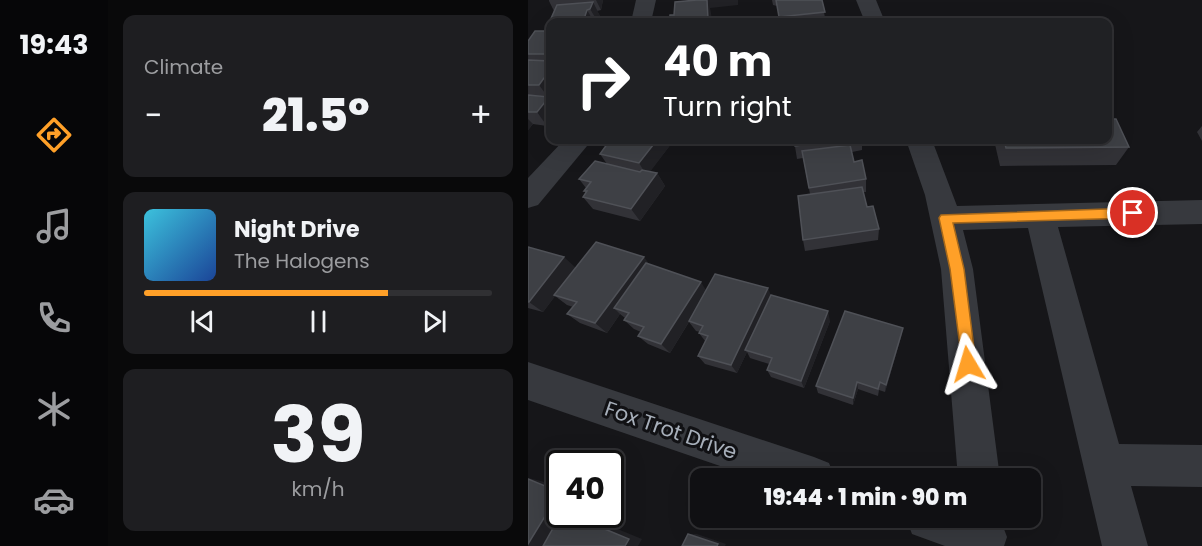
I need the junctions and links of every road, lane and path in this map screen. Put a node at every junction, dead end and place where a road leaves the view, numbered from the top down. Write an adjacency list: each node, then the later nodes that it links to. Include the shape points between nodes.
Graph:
1 (646, 0): 3 (street)
2 (866, 0): 4 (street)
3 (642, 18)
4 (873, 18)
5 (575, 144): 7 (street)
6 (921, 144): 10 (street)
7 (528, 197)
8 (1202, 212): 9 (street)
9 (1040, 216): 10 (street); 12 (street)
10 (945, 218): 15 (street, via 957,269)
11 (528, 381): 14 (street, Fox Trot Drive)
12 (1103, 465): 13 (street); 18 (street)
13 (1202, 466)
14 (785, 468)
15 (978, 468)
16 (963, 528): 17 (street)
17 (984, 534)
18 (1125, 546)

